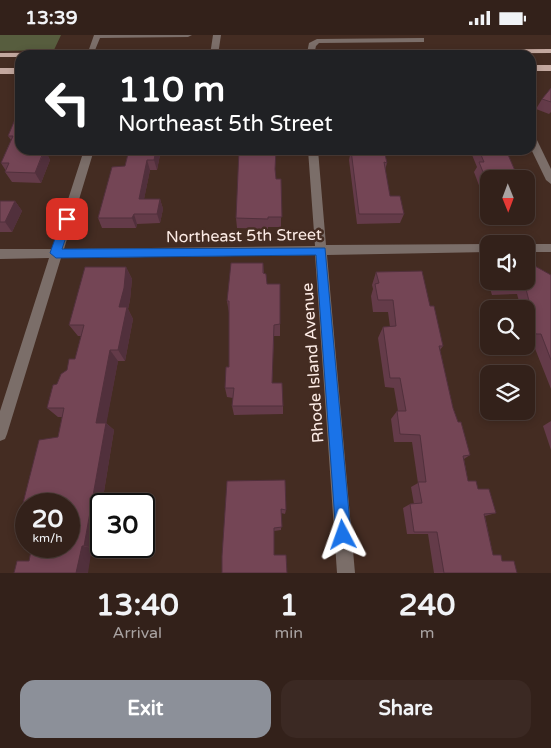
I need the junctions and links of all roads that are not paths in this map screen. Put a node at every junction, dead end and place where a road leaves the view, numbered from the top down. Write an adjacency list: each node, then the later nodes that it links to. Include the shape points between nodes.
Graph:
1 (188, 35): 4 (street, via 97,36)
2 (217, 35): 5 (street)
3 (420, 38): 6 (street, via 317,41); 7 (street)
4 (92, 50)
5 (215, 50)
6 (311, 50)
7 (424, 50)
8 (536, 51): 9 (main road)
9 (551, 51)
10 (0, 55): 11 (main road)
11 (15, 55)
12 (536, 68): 13 (main road)
13 (551, 68)
14 (0, 71): 15 (main road)
15 (15, 71)
16 (536, 148): 19 (street)
17 (87, 155): 24 (street)
18 (313, 155): 23 (street, Rhode Island Avenue)
19 (551, 179)
20 (551, 247): 22 (street)
21 (480, 248): 23 (street, Northeast 5th Street)
22 (535, 248)
23 (321, 251): 24 (street, Northeast 5th Street); 27 (street, Rhode Island Avenue)
24 (56, 253): 25 (street, Northeast 5th Street); 26 (street)
25 (0, 254)
26 (0, 434)
27 (346, 573)

